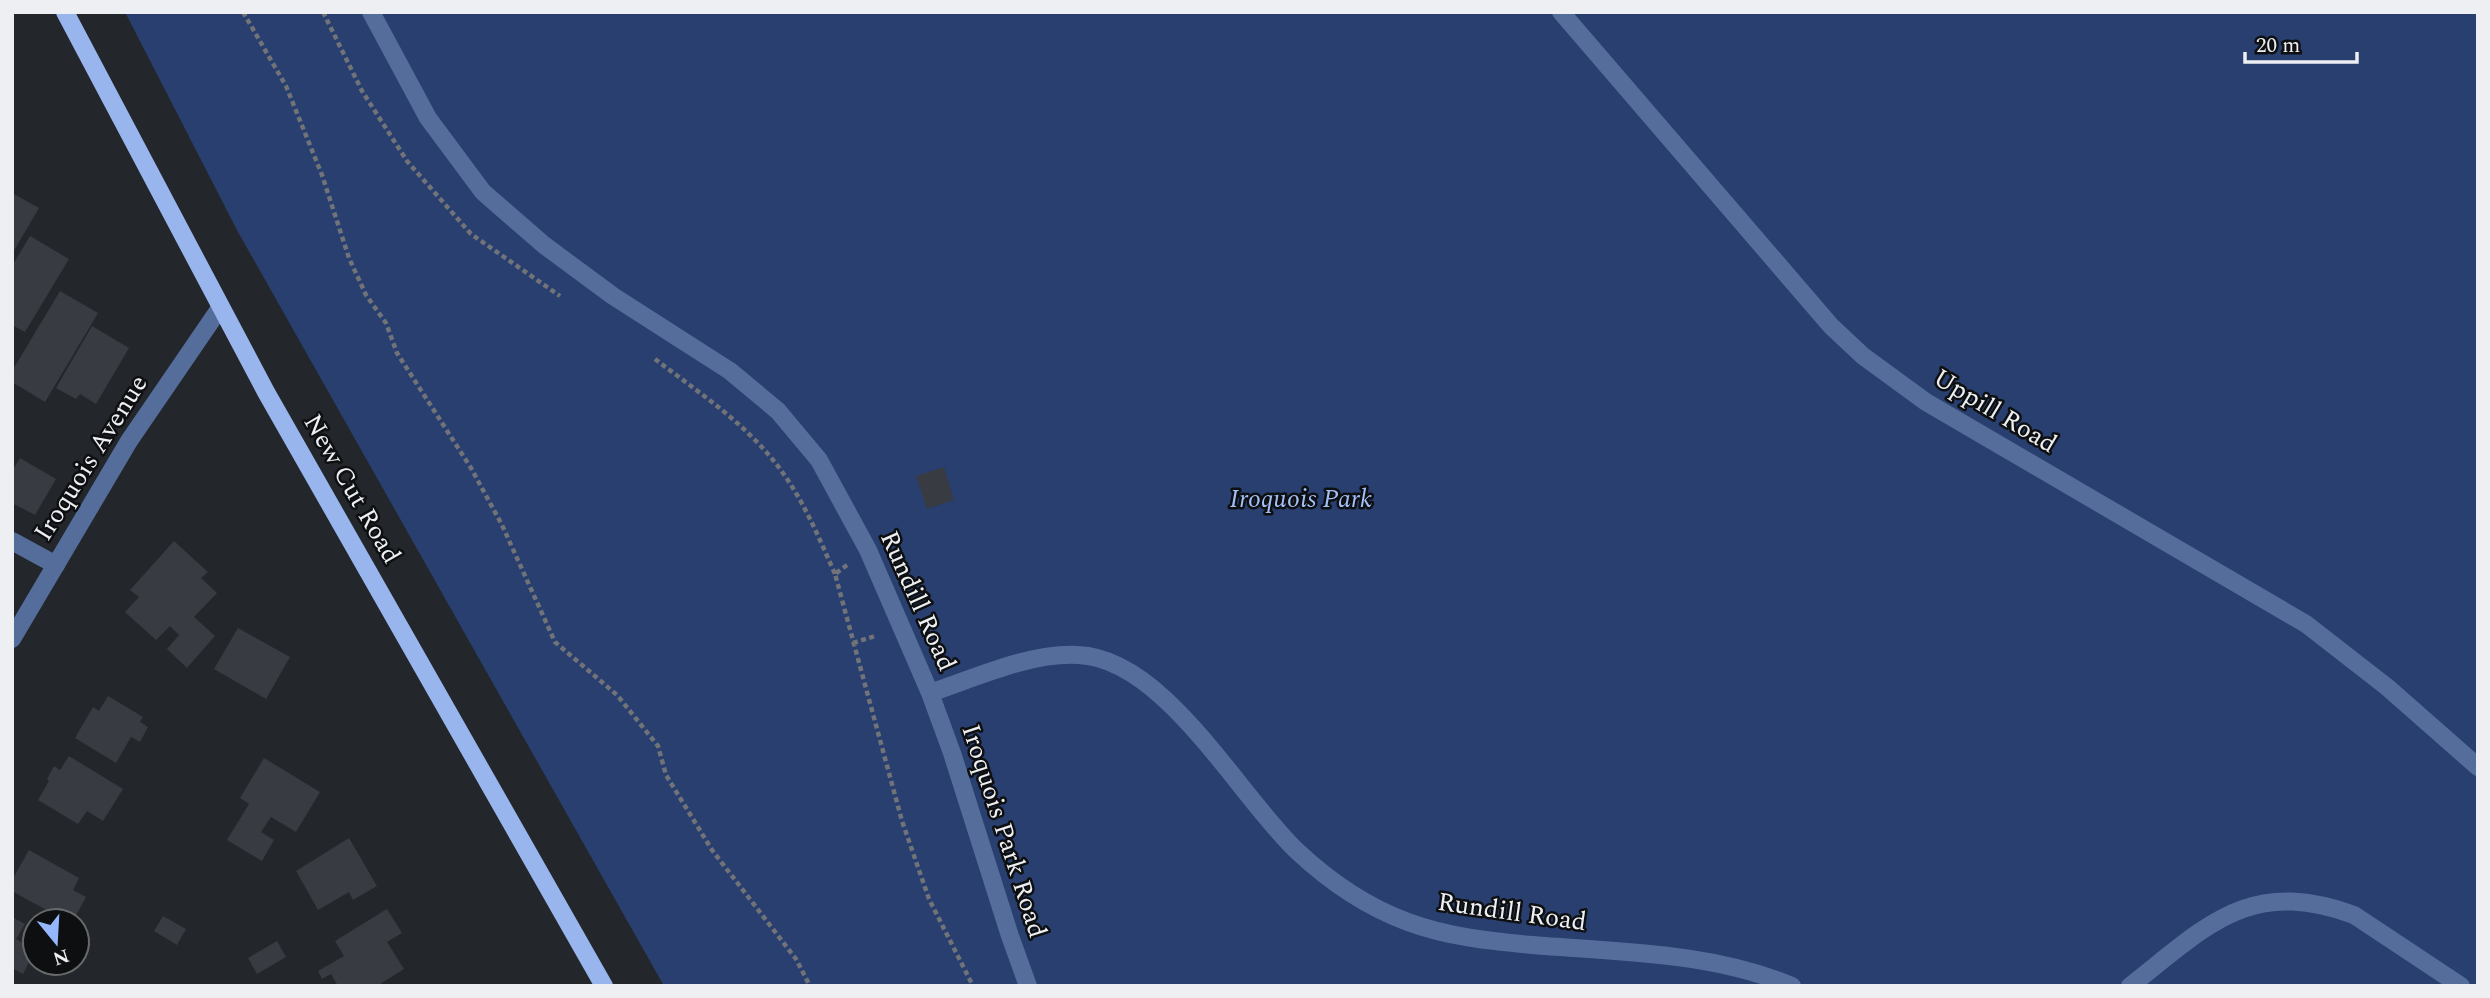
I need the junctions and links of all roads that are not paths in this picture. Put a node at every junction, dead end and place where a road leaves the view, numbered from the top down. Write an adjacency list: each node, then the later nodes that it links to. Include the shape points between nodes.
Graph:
1 (65, 12): 4 (main road, New Cut Road)
2 (371, 12): 8 (street, Rundill Road, via 428,118 483,192 544,246 730,371 778,411 819,460 868,550)
3 (1561, 12): 9 (street, Uppill Road, via 1822,315 1863,356 1926,402 2306,624)
4 (220, 308): 6 (street, Iroquois Avenue, via 129,441); 10 (main road, New Cut Road)
5 (12, 541): 6 (street)
6 (56, 565): 7 (street, Iroquois Avenue)
7 (12, 639)
8 (930, 693): 11 (street, Iroquois Park Road); 12 (street, Rundill Road, via 1055,655 1097,657 1128,670 1159,693 1298,852 1367,903 1450,934 1493,942 1713,961)
9 (2478, 766)
10 (604, 986)
11 (1028, 986)
12 (1792, 986)
13 (2130, 986): 14 (street, via 2226,915 2252,904 2284,900 2354,915)
14 (2461, 986)

